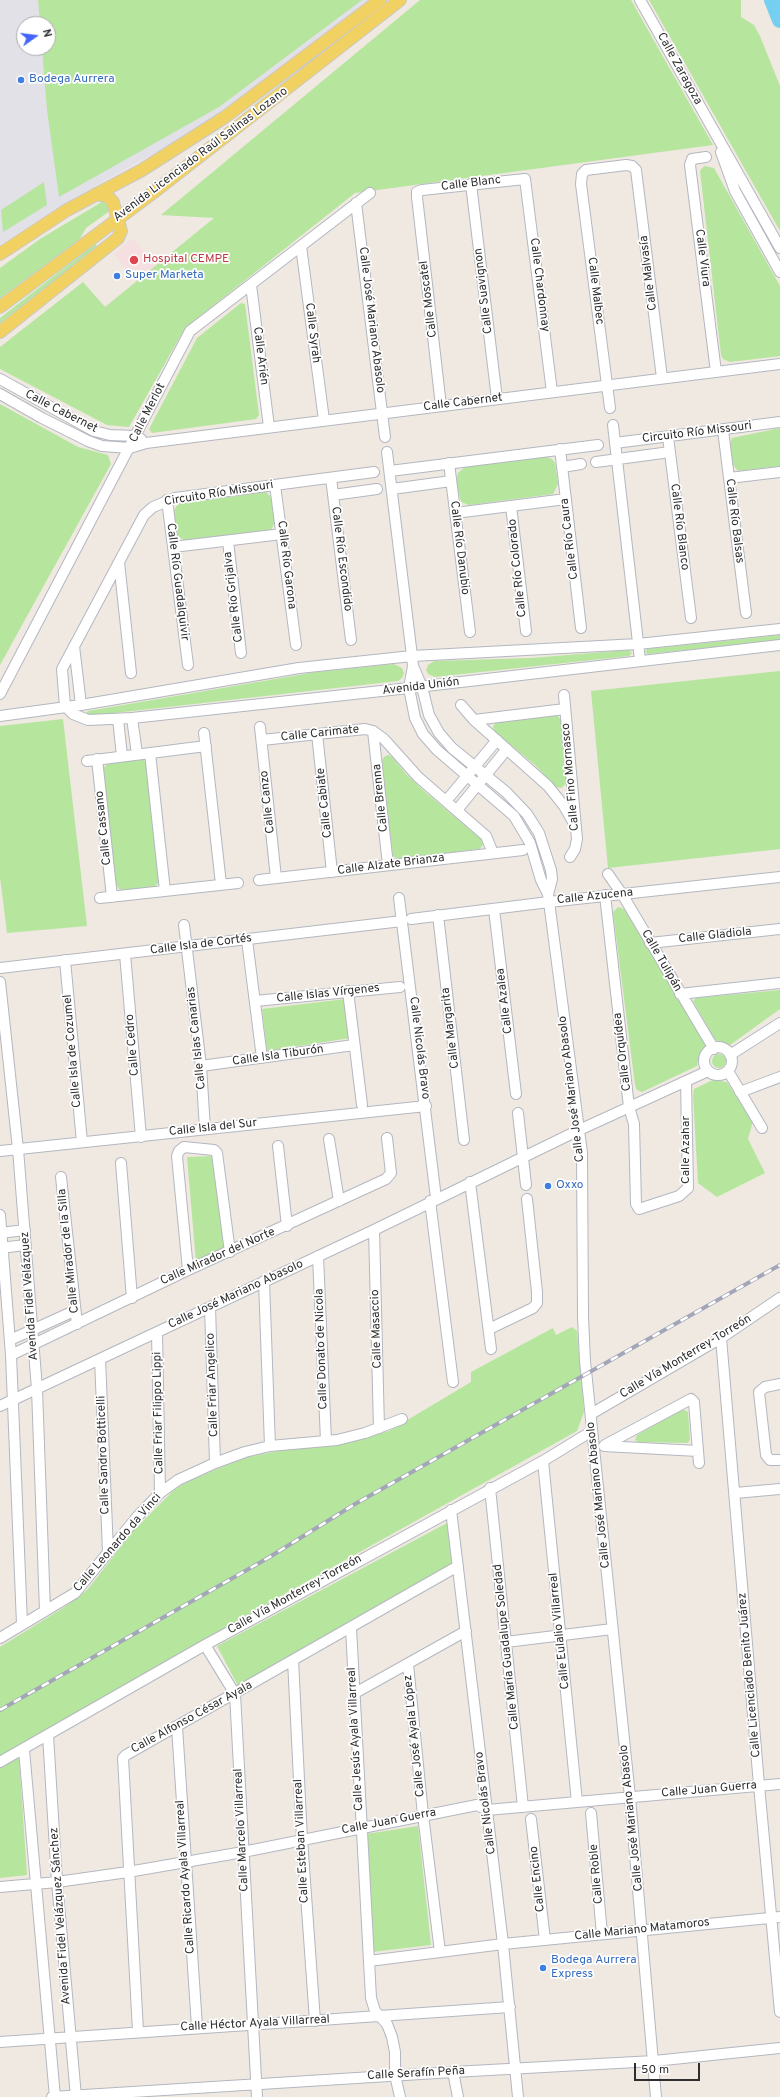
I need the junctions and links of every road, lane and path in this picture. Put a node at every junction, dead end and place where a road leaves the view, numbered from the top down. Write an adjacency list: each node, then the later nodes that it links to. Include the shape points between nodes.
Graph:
1 (380, 0): 11 (main road, Avenida Licenciado Raúl Salinas Lozano, via 225,117 142,170)
2 (400, 0): 13 (main road, Avenida Licenciado Raúl Salinas Lozano)
3 (640, 0): 4 (street, Calle Zaragoza)
4 (718, 138): 15 (street, Calle Zaragoza); 17 (street, Calle Zaragoza, via 735,191)
5 (706, 157): 22 (street, Calle Viura, via 692,159 690,165)
6 (582, 174): 23 (street, Calle Malvasía, via 589,169 626,165 634,167); 25 (street, Calle Malbec, via 582,192)
7 (525, 179): 8 (street, Calle Blanc); 26 (street, Calle Chardonnay)
8 (471, 184): 9 (street, Calle Blanc); 28 (street, Calle Suavignon)
9 (417, 192): 29 (street, Calle Moscatel)
10 (370, 193): 12 (street, Calle Merlot)
11 (96, 194): 13 (main road, via 113,202); 16 (main road, Avenida Licenciado Raúl Salinas Lozano, via 32,231)
12 (356, 203): 14 (street, Calle Merlot); 31 (street, Calle José Mariano Abasolo)
13 (118, 218): 19 (main road, Avenida Licenciado Raúl Salinas Lozano); 20 (main road, via 120,231 116,240)
14 (301, 246): 18 (street, Calle Merlot); 32 (street, Calle Syrah)
15 (780, 248)
16 (0, 254)
17 (780, 272)
18 (251, 284): 35 (street, Calle Arién); 37 (street, Calle Merlot, via 190,331)
19 (0, 308)
20 (0, 332)
21 (780, 364): 22 (street, Calle Cabernet)
22 (716, 372): 23 (street, Calle Cabernet)
23 (662, 378): 25 (street, Calle Cabernet)
24 (0, 379): 37 (street, Calle Cabernet, via 94,431 110,435)
25 (607, 385): 26 (street, Calle Cabernet); 30 (street, Calle Malbec)
26 (552, 392): 28 (street, Calle Cabernet)
27 (0, 394): 43 (street, Calle Cabernet, via 88,441 102,446)
28 (497, 399): 29 (street, Calle Cabernet)
29 (441, 406): 31 (street, Calle Cabernet)
30 (610, 408)
31 (382, 413): 32 (street, Calle Cabernet); 39 (street, Calle José Mariano Abasolo)
32 (324, 420): 35 (street, Calle Cabernet)
33 (780, 422): 36 (street, Circuito Río Missouri)
34 (612, 425): 41 (street)
35 (269, 427): 40 (street, Calle Cabernet)
36 (722, 430): 38 (street, Circuito Río Missouri); 56 (street, Calle Río Balsas)
37 (136, 436): 40 (street, Calle Cabernet); 43 (street, Calle Merlot)
38 (668, 436): 41 (street, Circuito Río Missouri); 46 (street, Calle Río Blanco)
39 (385, 437)
40 (146, 442): 43 (street, Calle Cabernet)
41 (615, 443): 47 (street)
42 (598, 444): 44 (street)
43 (130, 448): 88 (street, Calle Merlot)
44 (560, 449): 49 (street); 51 (street, Calle Río Caura)
45 (388, 452): 52 (street, Calle José Mariano Abasolo)
46 (670, 452): 47 (street, Circuito Río Missouri); 71 (street, Calle Río Blanco)
47 (617, 459): 48 (street, Circuito Río Missouri); 77 (street)
48 (596, 462)
49 (449, 464): 52 (street); 57 (street, Calle Río Danubio)
50 (581, 464): 51 (street)
51 (562, 467): 62 (street, Calle Río Caura)
52 (390, 471): 60 (street, Calle José Mariano Abasolo)
53 (374, 472): 55 (street, Circuito Río Missouri)
54 (780, 472): 56 (street)
55 (331, 478): 58 (street, Circuito Río Missouri); 61 (street, Calle Río Escondido)
56 (729, 478): 70 (street, Calle Río Balsas)
57 (451, 481): 60 (street); 65 (street, Calle Río Danubio)
58 (275, 485): 63 (street, Circuito Río Missouri); 66 (street, Calle Río Garona)
59 (377, 489): 61 (street)
60 (392, 489): 83 (street, Calle José Mariano Abasolo)
61 (333, 495): 76 (street, Calle Río Escondido)
62 (566, 498): 64 (street); 72 (street, Calle Río Caura)
63 (167, 500): 68 (street, Calle Río Guadalquivir); 69 (street, Circuito Río Missouri, via 144,515)
64 (511, 506): 65 (street); 74 (street, Calle Río Colorado)
65 (455, 513): 75 (street, Calle Río Danubio)
66 (282, 534): 67 (street); 78 (street, Calle Río Garona)
67 (228, 541): 68 (street); 81 (street, Calle Río Grijalva)
68 (173, 547): 84 (street, Calle Río Guadalquivir)
69 (119, 562): 80 (street, Circuito Río Missouri); 85 (street)
70 (746, 612)
71 (691, 618)
72 (581, 628)
73 (780, 629): 77 (street)
74 (526, 631)
75 (470, 632)
76 (351, 640)
77 (638, 644): 82 (street); 83 (street)
78 (296, 645)
79 (780, 645): 82 (street, Avenida Unión)
80 (74, 646): 90 (street); 92 (street, Circuito Río Missouri, via 61,672)
81 (241, 653)
82 (640, 660): 86 (street, Avenida Unión)
83 (413, 661): 86 (street, Calle José Mariano Abasolo); 87 (street, Calle José Mariano Abasolo); 90 (street, via 299,668)
84 (188, 665)
85 (131, 673)
86 (422, 687): 87 (street, Avenida Unión); 100 (street, Calle José Mariano Abasolo, via 429,715)
87 (409, 688): 96 (street, Avenida Unión); 105 (street, Calle José Mariano Abasolo, via 415,718)
88 (0, 694)
89 (564, 695): 93 (street, Calle Fino Mornasco)
90 (81, 705): 92 (street)
91 (461, 705): 97 (street)
92 (65, 706): 94 (street); 95 (street, Avenida Unión, via 73,714 88,720)
93 (565, 709): 97 (street); 117 (street, Calle Fino Mornasco)
94 (0, 716)
95 (118, 718): 96 (street, Avenida Unión); 110 (street)
96 (132, 718): 109 (street)
97 (474, 720): 104 (street)
98 (260, 727): 103 (street, Calle Canzo)
99 (373, 731): 102 (street, Calle Carimate, via 365,729); 115 (street, Calle Carimate, via 384,739 418,777); 121 (street, Calle Brenna)
100 (439, 732): 105 (street); 111 (street, Calle José Mariano Abasolo, via 452,748)
101 (204, 733): 106 (street)
102 (317, 734): 103 (street, Calle Carimate); 122 (street, Calle Cabiate)
103 (262, 740): 125 (street, Calle Canzo)
104 (497, 740): 107 (street); 111 (street)
105 (429, 741): 113 (street, Calle José Mariano Abasolo)
106 (206, 746): 108 (street); 128 (street)
107 (507, 750): 112 (street); 117 (street, via 548,786)
108 (150, 753): 109 (street); 129 (street)
109 (137, 754): 110 (street)
110 (122, 756): 132 (street, Calle Cassano, via 92,760)
111 (475, 766): 112 (street, Calle José Mariano Abasolo); 113 (street)
112 (486, 775): 114 (street); 135 (street, Calle José Mariano Abasolo, via 518,804 539,833 552,879)
113 (467, 776): 114 (street, Calle José Mariano Abasolo); 115 (street)
114 (478, 785): 116 (street); 135 (street, Calle José Mariano Abasolo, via 511,813 522,829 534,852 541,880)
115 (446, 801): 116 (street, Calle Carimate)
116 (457, 810): 119 (street, Calle Carimate, via 486,836)
117 (576, 827): 120 (street, Calle Fino Mornasco, via 577,845)
118 (523, 850): 119 (street, Calle Alzate Brianza)
119 (493, 853): 121 (street, Calle Alzate Brianza)
120 (570, 857)
121 (388, 865): 122 (street, Calle Alzate Brianza)
122 (332, 872): 125 (street, Calle Alzate Brianza)
123 (608, 874): 130 (street, Calle Tulipán)
124 (780, 877): 130 (street, Calle Azucena)
125 (276, 878): 126 (street, Calle Alzate Brianza)
126 (258, 880)
127 (238, 883): 128 (street)
128 (221, 884): 129 (street)
129 (165, 891): 132 (street)
130 (622, 894): 131 (street, Calle Azucena); 142 (street, Calle Tulipán)
131 (605, 895): 135 (street, Calle Azucena); 167 (street, Calle Orquídea)
132 (112, 897): 133 (street)
133 (100, 898)
134 (399, 898): 138 (street, Calle Nicolás Bravo)
135 (549, 898): 136 (street, Calle Azucena); 171 (street, Calle José Mariano Abasolo)
136 (494, 908): 137 (street, Calle Azucena); 164 (street, Calle Azalea)
137 (438, 915): 138 (street, Calle Azucena); 175 (street, Calle Margarita)
138 (407, 920): 141 (street, Calle Isla de Cortés); 166 (street, Calle Nicolás Bravo)
139 (184, 925): 143 (street, Calle Islas Canarias)
140 (780, 929): 142 (street, Calle Gladiola)
141 (248, 940): 143 (street, Calle Isla de Cortés); 152 (street)
142 (650, 943): 151 (street, Calle Tulipán)
143 (187, 947): 144 (street, Calle Isla de Cortés); 158 (street, Calle Islas Canarias)
144 (125, 954): 145 (street, Calle Isla de Cortés); 172 (street, Calle Cedro)
145 (65, 960): 146 (street, Calle Isla de Cortés); 176 (street, Calle Isla de Cozumel)
146 (0, 968)
147 (0, 982): 178 (street, Avenida Fidel Velázquez)
148 (780, 983): 151 (street)
149 (400, 986): 150 (street, Calle Islas Vírgenes)
150 (348, 991): 152 (street, Calle Islas Vírgenes); 154 (street)
151 (680, 994): 155 (street, Calle Tulipán)
152 (255, 1001): 157 (street)
153 (780, 1022): 156 (street)
154 (354, 1045): 157 (street, Calle Isla Tiburón); 165 (street)
155 (714, 1049): 156 (street, via 725,1050); 159 (street, via 705,1058)
156 (730, 1055): 160 (street, via 732,1064)
157 (262, 1058): 158 (street, Calle Isla Tiburón)
158 (201, 1066): 170 (street, Calle Islas Canarias)
159 (708, 1071): 160 (street, via 720,1075); 162 (street, Calle José Mariano Abasolo)
160 (728, 1071): 163 (street)
161 (780, 1078): 163 (street)
162 (686, 1081): 167 (street, Calle José Mariano Abasolo); 188 (street, Calle Azahar, via 688,1188 679,1196 642,1210)
163 (740, 1092): 169 (street)
164 (516, 1094)
165 (362, 1105)
166 (426, 1106): 170 (street, Calle Isla del Sur); 185 (street, Calle Nicolás Bravo)
167 (629, 1107): 171 (street, Calle José Mariano Abasolo); 188 (street, Calle Orquídea, via 634,1124)
168 (518, 1113): 180 (street)
169 (762, 1128)
170 (205, 1129): 172 (street, Calle Isla del Sur)
171 (577, 1131): 180 (street, Calle José Mariano Abasolo); 219 (street, Calle José Mariano Abasolo, via 582,1153 583,1336)
172 (141, 1137): 176 (street, Calle Isla del Sur)
173 (387, 1138): 187 (street, Calle Mirador del Norte, via 391,1176)
174 (329, 1139): 187 (street)
175 (464, 1140)
176 (82, 1142): 178 (street, Calle Isla del Sur)
177 (278, 1146): 190 (street)
178 (18, 1149): 179 (street, Calle Isla del Sur); 191 (street, Avenida Fidel Velázquez)
179 (0, 1151)
180 (523, 1157): 183 (street, Calle José Mariano Abasolo); 184 (street)
181 (121, 1163): 200 (street)
182 (61, 1177): 203 (street, Calle Mirador de la Silla)
183 (470, 1182): 185 (street, Calle José Mariano Abasolo); 205 (street)
184 (526, 1185)
185 (433, 1199): 192 (street, Calle José Mariano Abasolo); 214 (street, Calle Nicolás Bravo)
186 (527, 1199): 205 (street, via 538,1292 537,1303 533,1308)
187 (339, 1201): 190 (street, Calle Mirador del Norte)
188 (638, 1209)
189 (0, 1215): 193 (street, Avenida Fidel Velázquez)
190 (287, 1226): 196 (street, Calle Mirador del Norte)
191 (25, 1230): 193 (street); 194 (street, Avenida Fidel Velázquez)
192 (374, 1230): 197 (street, Calle José Mariano Abasolo); 221 (street, Calle Masaccio)
193 (0, 1233): 195 (street, Avenida Fidel Velázquez)
194 (25, 1245): 195 (street); 206 (street, Avenida Fidel Velázquez)
195 (1, 1248): 209 (street, Avenida Fidel Velázquez)
196 (230, 1252): 198 (street, Calle Mirador del Norte); 198 (street, via 216,1151 187,1147 179,1151 177,1156)
197 (318, 1256): 199 (street, Calle José Mariano Abasolo); 223 (street, Calle Donato de Nicola)
198 (188, 1270): 200 (street, Calle Mirador del Norte)
199 (264, 1281): 202 (street, Calle José Mariano Abasolo); 224 (street)
200 (132, 1298): 204 (street, Calle Mirador del Norte)
201 (780, 1298): 208 (street, Calle Vía Monterrey-Torreón)
202 (210, 1307): 207 (street, Calle José Mariano Abasolo); 230 (street, Calle Friar Angelico)
203 (74, 1311): 204 (street, Calle Mirador de la Silla); 206 (street)
204 (77, 1324): 210 (street, Calle Mirador del Norte)
205 (489, 1329): 211 (street)
206 (32, 1331): 209 (street); 210 (street, Avenida Fidel Velázquez)
207 (157, 1332): 213 (street, Calle José Mariano Abasolo); 234 (street, Calle Friar Filippo Lippi)
208 (721, 1338): 219 (street, Calle Vía Monterrey-Torreón); 235 (street, Calle Licenciado Benito Juárez)
209 (10, 1340): 212 (street, Avenida Fidel Velázquez)
210 (33, 1345): 212 (street, Calle Mirador del Norte); 216 (street, Avenida Fidel Velázquez)
211 (491, 1349)
212 (11, 1355): 217 (street, Avenida Fidel Velázquez)
213 (100, 1359): 216 (street, Calle José Mariano Abasolo); 237 (street, Calle Sandro Botticelli)
214 (453, 1382)
215 (780, 1384): 228 (street, via 765,1387 759,1392 766,1455 770,1460)
216 (37, 1389): 217 (street, Calle José Mariano Abasolo); 239 (street, Avenida Fidel Velázquez)
217 (13, 1400): 218 (street, Calle José Mariano Abasolo); 240 (street, Avenida Fidel Velázquez)
218 (0, 1406)
219 (591, 1414): 222 (street, Calle José Mariano Abasolo)
220 (402, 1419): 221 (street, Calle Leonardo da Vinci)
221 (379, 1428): 223 (street, Calle Leonardo da Vinci)
222 (592, 1431): 226 (street, Calle José Mariano Abasolo); 229 (street, Calle Vía Monterrey-Torreón)
223 (326, 1441): 224 (street, Calle Leonardo da Vinci)
224 (270, 1446): 230 (street, Calle Leonardo da Vinci)
225 (605, 1446): 226 (street); 227 (street); 227 (street, via 690,1399 694,1402)
226 (594, 1447): 242 (street, Calle José Mariano Abasolo)
227 (698, 1451): 231 (street)
228 (780, 1460)
229 (543, 1461): 232 (street, Calle Vía Monterrey-Torreón); 244 (street, Calle Eulalio Villarreal)
230 (215, 1462): 234 (street, Calle Leonardo da Vinci, via 178,1480)
231 (699, 1463)
232 (490, 1488): 236 (street, Calle Vía Monterrey-Torreón); 246 (street, Calle María Guadalupe Soledad)
233 (780, 1489): 235 (street)
234 (160, 1493): 237 (street, Calle Leonardo da Vinci)
235 (735, 1493): 257 (street, Calle Licenciado Benito Juárez)
236 (451, 1510): 238 (street, Calle Nicolás Bravo); 247 (street, Calle Vía Monterrey-Torreón)
237 (108, 1552): 239 (street, Calle Leonardo da Vinci, via 75,1593)
238 (458, 1566): 241 (street, Calle Alfonso César Ayala); 243 (street, Calle Nicolás Bravo)
239 (45, 1611): 240 (street, Calle Leonardo da Vinci)
240 (22, 1624): 245 (street, Calle Leonardo da Vinci)
241 (351, 1628): 248 (street, Calle Alfonso César Ayala); 250 (street, Calle Jesús Ayala Villarreal)
242 (612, 1629): 244 (street); 258 (street, Calle José Mariano Abasolo)
243 (466, 1631): 249 (street); 261 (street, Calle Nicolás Bravo)
244 (560, 1635): 246 (street); 259 (street, Calle Eulalio Villarreal)
245 (0, 1638)
246 (506, 1642): 260 (street, Calle María Guadalupe Soledad)
247 (205, 1645): 251 (street, Calle Marcelo Villarreal); 253 (street, Calle Vía Monterrey-Torreón)
248 (293, 1660): 251 (street, Calle Alfonso César Ayala); 266 (street, Calle Esteban Villarreal)
249 (408, 1664): 250 (street); 263 (street, Calle José Ayala López)
250 (355, 1693): 265 (street, Calle Jesús Ayala Villarreal)
251 (235, 1694): 252 (street, Calle Alfonso César Ayala); 267 (street, Calle Marcelo Villarreal)
252 (177, 1727): 268 (street, Calle Ricardo Ayala Villarreal); 269 (street, Calle Alfonso César Ayala, via 123,1758)
253 (48, 1735): 254 (street, Calle Vía Monterrey-Torreón); 270 (street, Avenida Fidel Velázquez Sánchez)
254 (24, 1750): 255 (street, Calle Vía Monterrey-Torreón); 271 (street, Avenida Fidel Velázquez Sánchez)
255 (0, 1762)
256 (780, 1784): 257 (street, Calle Juan Guerra)
257 (759, 1785): 258 (street, Calle Juan Guerra); 273 (street, Calle Licenciado Benito Juárez)
258 (630, 1797): 259 (street, Calle Juan Guerra); 274 (street, Calle José Mariano Abasolo)
259 (577, 1802): 260 (street, Calle Juan Guerra)
260 (523, 1807): 261 (street, Calle Juan Guerra)
261 (487, 1810): 263 (street, Calle Juan Guerra, via 477,1805); 277 (street, Calle Nicolás Bravo)
262 (591, 1813): 275 (street, Calle Roble)
263 (423, 1815): 265 (street, Calle Juan Guerra); 278 (street, Calle José Ayala López)
264 (531, 1819): 276 (street, Calle Encino)
265 (360, 1828): 266 (street, Calle Juan Guerra); 279 (street, Calle Jesús Ayala Villarreal)
266 (302, 1839): 267 (street, Calle Juan Guerra); 283 (street, Calle Esteban Villarreal)
267 (243, 1852): 268 (street, Calle Juan Guerra); 284 (street, Calle Marcelo Villarreal)
268 (185, 1862): 269 (street, Calle Juan Guerra); 285 (street, Calle Ricardo Ayala Villarreal)
269 (128, 1872): 270 (street, Calle Juan Guerra); 286 (street, Calle Alfonso César Ayala)
270 (57, 1882): 271 (street, Calle Juan Guerra); 287 (street, Avenida Fidel Velázquez Sánchez)
271 (36, 1884): 272 (street, Calle Juan Guerra); 288 (street, Avenida Fidel Velázquez Sánchez)
272 (0, 1886)
273 (775, 1917): 274 (street, Calle Mariano Matamoros); 281 (street, Calle Licenciado Benito Juárez)
274 (643, 1930): 275 (street, Calle Mariano Matamoros); 291 (street, Calle José Mariano Abasolo)
275 (602, 1934): 276 (street, Calle Mariano Matamoros)
276 (545, 1940): 277 (street, Calle Mariano Matamoros)
277 (503, 1944): 278 (street, Calle Mariano Matamoros); 280 (street, Calle Nicolás Bravo)
278 (440, 1952): 279 (street, Calle Mariano Matamoros)
279 (369, 1961): 282 (street, Calle Jesús Ayala Villarreal, via 371,1998)
280 (510, 2007): 282 (street, Calle Héctor Ayala Villarreal); 292 (street, Calle Nicolás Bravo)
281 (780, 2012)
282 (379, 2016): 283 (street, Calle Héctor Ayala Villarreal); 294 (street, Calle Jesús Ayala Villarreal, via 392,2037)
283 (315, 2021): 284 (street, Calle Héctor Ayala Villarreal)
284 (252, 2025): 285 (street, Calle Héctor Ayala Villarreal); 295 (street, Calle Marcelo Villarreal)
285 (197, 2027): 286 (street, Calle Héctor Ayala Villarreal)
286 (138, 2032): 287 (street, Calle Héctor Ayala Villarreal)
287 (70, 2038): 288 (street, Calle Héctor Ayala Villarreal); 298 (street, Avenida Fidel Velázquez Sánchez)
288 (49, 2040): 289 (street, Calle Héctor Ayala Villarreal); 299 (street, Avenida Fidel Velázquez Sánchez)
289 (0, 2042)
290 (780, 2048): 291 (street, Calle Serafín Peña)
291 (654, 2061): 292 (street, Calle Serafín Peña); 304 (street, Calle José Mariano Abasolo)
292 (516, 2070): 293 (street, Calle Serafín Peña); 303 (street, Calle Nicolás Bravo)
293 (452, 2072): 294 (street, Calle Serafín Peña); 302 (street)
294 (395, 2075): 295 (street, Calle Serafín Peña); 301 (street, Calle Jesús Ayala Villarreal)
295 (255, 2084): 296 (street, Calle Serafín Peña); 300 (street, Calle Marcelo Villarreal)
296 (199, 2092): 297 (street, Calle Serafín Peña)
297 (142, 2094): 298 (street, Calle Serafín Peña)
298 (76, 2096): 299 (street, Calle Serafín Peña)
299 (54, 2097)
300 (257, 2097)
301 (400, 2097)
302 (458, 2097)
303 (518, 2097)
304 (656, 2097)

